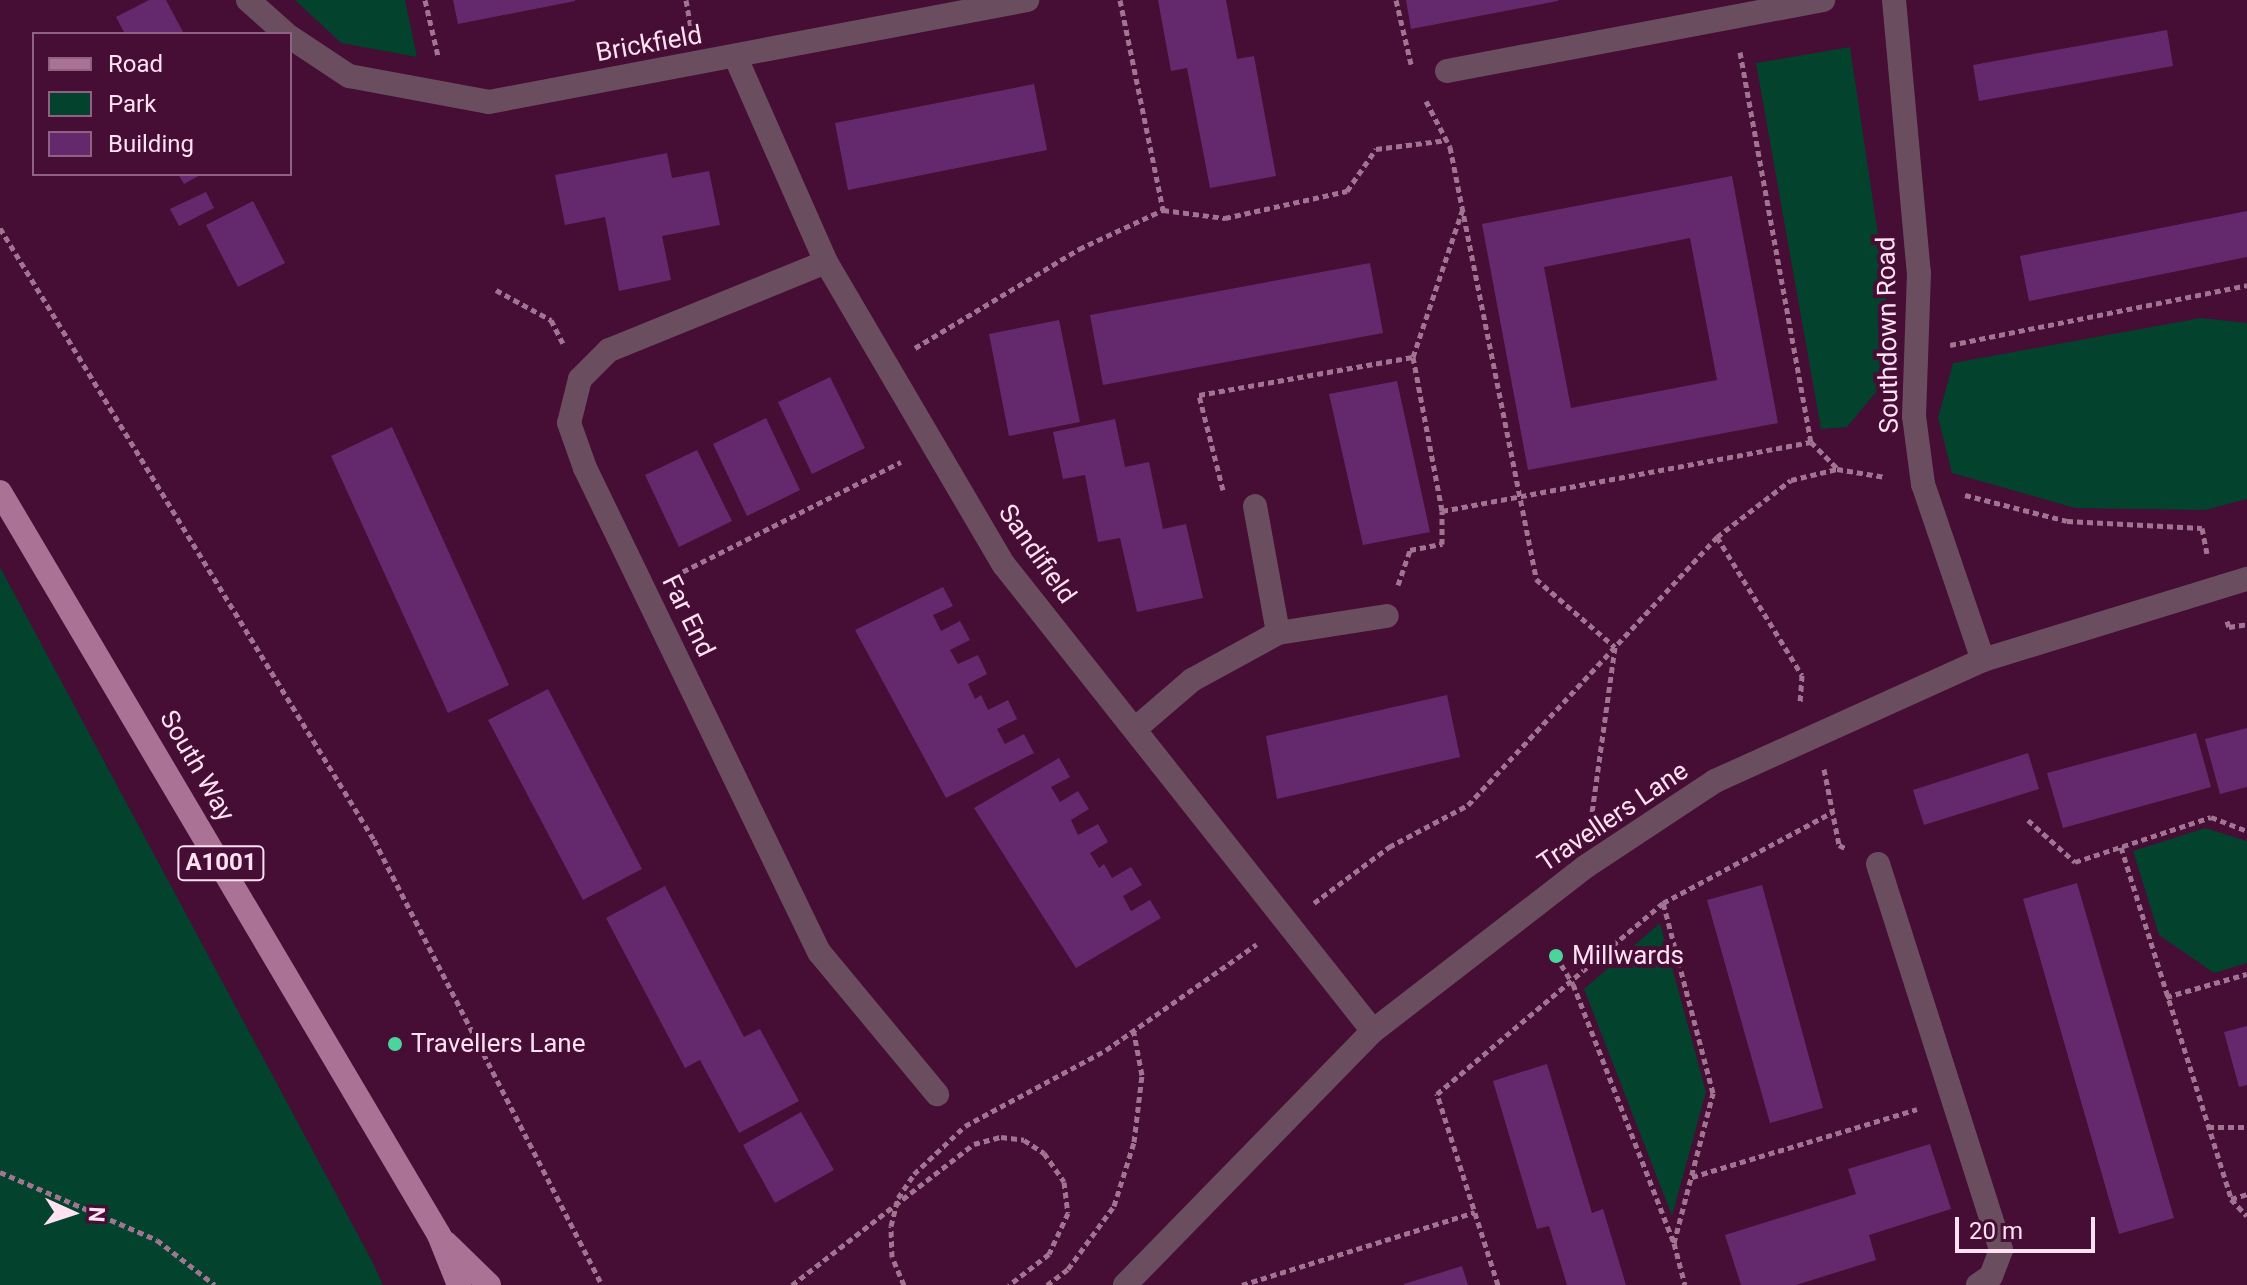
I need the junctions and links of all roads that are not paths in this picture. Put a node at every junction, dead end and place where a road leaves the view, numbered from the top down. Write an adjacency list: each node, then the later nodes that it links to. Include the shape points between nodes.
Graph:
1 (248, 0): 5 (street, Brickfield)
2 (1027, 0): 7 (street, Brickfield)
3 (1823, 0): 8 (street)
4 (1894, 0): 15 (street, Southdown Road, via 1919,273 1914,416 1923,484)
5 (284, 32)
6 (292, 39): 7 (street, Brickfield, via 349,76 489,102)
7 (736, 58): 9 (street, Sandifield)
8 (1447, 71)
9 (826, 262): 16 (street, Sandifield, via 1004,565); 19 (street, Far End, via 609,350 580,379 569,423 585,468 819,952)
10 (0, 492): 20 (main road, South Way / A1001)
11 (1255, 506): 14 (street)
12 (2247, 579): 15 (street, Travellers Lane)
13 (1387, 616): 14 (street)
14 (1278, 633): 16 (street, via 1192,680)
15 (1983, 660): 18 (street, Travellers Lane, via 1715,781 1585,867)
16 (1135, 729): 18 (street, Sandifield)
17 (1878, 864): 24 (street, via 2001,1250 1991,1276)
18 (1373, 1031): 23 (street, Travellers Lane)
19 (937, 1094)
20 (439, 1235): 21 (main road, South Way / A1001); 22 (main road, South Way / A1001)
21 (459, 1285)
22 (489, 1285)
23 (1125, 1285)
24 (1978, 1285)

